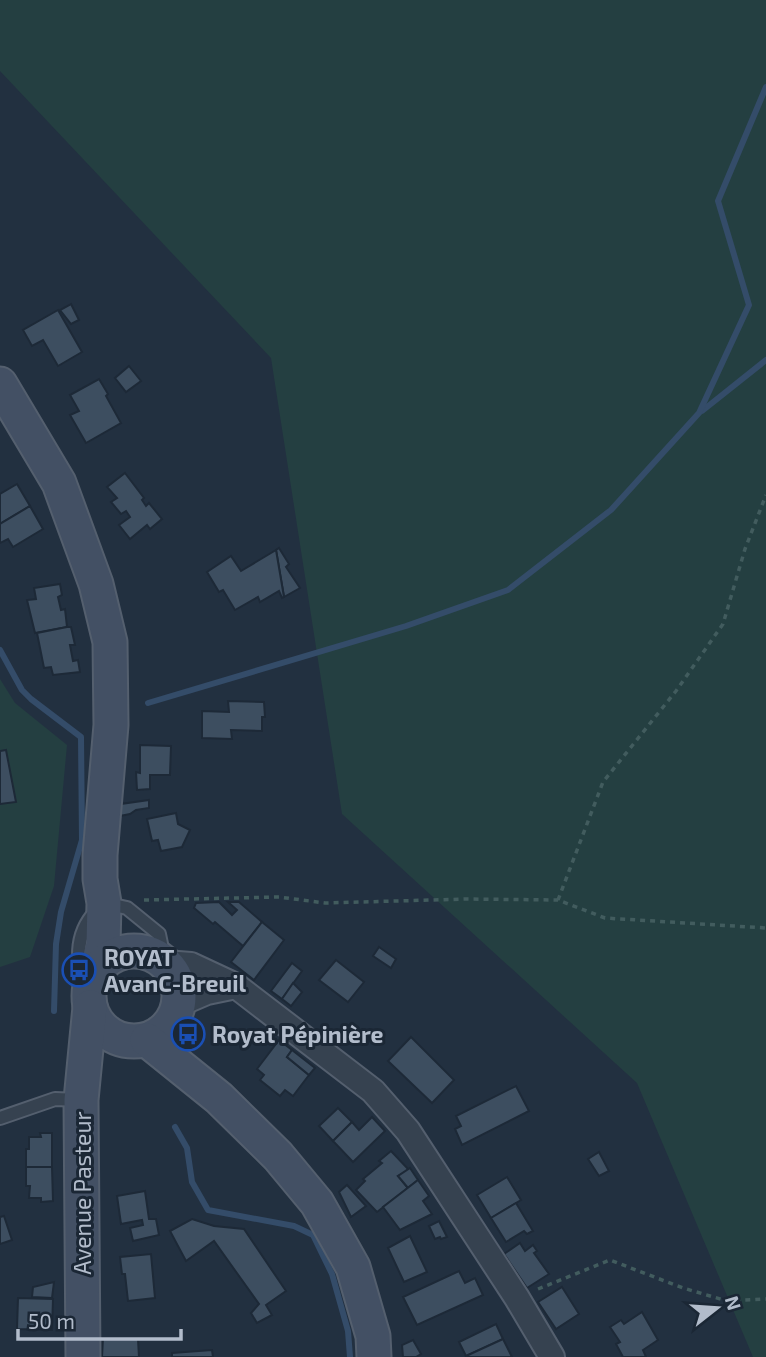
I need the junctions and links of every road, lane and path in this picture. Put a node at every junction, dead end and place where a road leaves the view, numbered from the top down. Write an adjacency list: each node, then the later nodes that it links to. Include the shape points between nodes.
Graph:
1 (0, 384): 4 (main road, via 60,483 96,584 110,642 111,725 100,855)
2 (766, 495): 3 (path, via 723,624 677,691 603,782)
3 (558, 900): 4 (path, via 467,898 325,904 279,897); 5 (path, via 606,918)
4 (104, 903): 6 (main road, via 122,932); 7 (main road, via 103,945); 9 (lane, via 88,921 81,940 79,970)
5 (766, 928)
6 (152, 957): 7 (main road, via 122,952); 8 (street, via 191,965); 10 (main road, via 174,975 179,989)
7 (96, 972): 9 (main road, via 89,989)
8 (236, 986): 10 (street, via 207,992); 15 (street, via 373,1091 408,1131)
9 (90, 1007): 11 (main road, via 111,1035); 12 (main road, Avenue Pasteur)
10 (176, 1011): 11 (main road, via 162,1032); 13 (main road, via 178,1038)
11 (138, 1040): 12 (main road); 13 (main road)
12 (83, 1086): 14 (lane); 17 (main road, Avenue Pasteur)
13 (219, 1098): 18 (main road, via 278,1156 317,1203 353,1267 373,1336)
14 (0, 1118)
15 (517, 1298): 16 (path, via 610,1260 727,1301); 19 (street)
16 (766, 1299)
17 (83, 1357)
18 (374, 1357)
19 (552, 1357)

